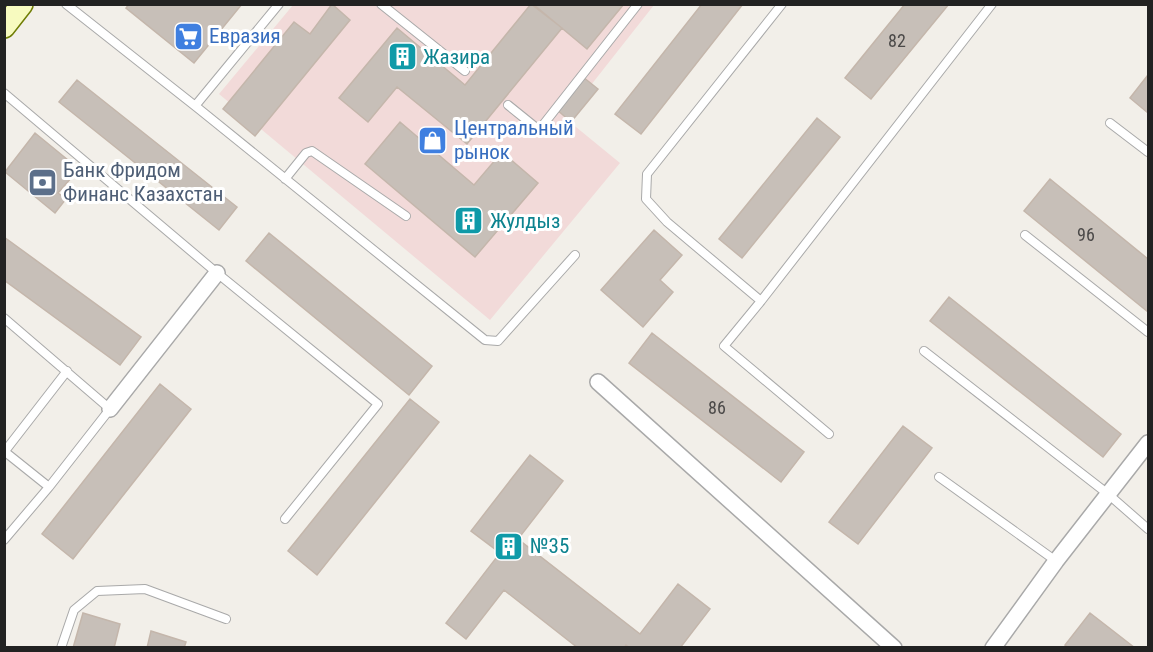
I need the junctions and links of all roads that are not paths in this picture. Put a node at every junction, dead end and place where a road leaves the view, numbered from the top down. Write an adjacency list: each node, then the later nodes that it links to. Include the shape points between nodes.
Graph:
1 (22, 4): 8 (main road)
2 (66, 4): 12 (lane)
3 (279, 4): 12 (lane)
4 (381, 4): 9 (lane)
5 (638, 4): 11 (lane, via 539,130)
6 (782, 4): 20 (lane, via 647,174 646,199 667,222)
7 (992, 4): 20 (lane)
8 (4, 27)
9 (465, 71)
10 (4, 93): 19 (lane)
11 (508, 105)
12 (195, 106): 15 (lane)
13 (1110, 123): 14 (lane)
14 (1149, 152)
15 (285, 179): 16 (lane, via 312,151); 18 (lane, via 484,340 498,341)
16 (406, 216)
17 (1025, 235): 22 (lane)
18 (575, 255)
19 (217, 273): 26 (street); 33 (lane, via 378,404)
20 (761, 301): 27 (lane, via 724,346)
21 (4, 318): 24 (lane)
22 (1149, 332)
23 (924, 351): 32 (lane)
24 (68, 371): 26 (lane); 29 (lane)
25 (598, 382): 39 (street)
26 (110, 409): 31 (lane)
27 (829, 434)
28 (1149, 443): 32 (street)
29 (5, 451): 31 (lane)
30 (939, 477): 36 (lane)
31 (49, 488): 35 (lane)
32 (1108, 494): 34 (lane); 36 (street)
33 (285, 519)
34 (1149, 529)
35 (4, 540)
36 (1056, 561): 40 (street)
37 (226, 619): 38 (lane, via 145,589 97,591 74,610)
38 (61, 648)
39 (894, 648)
40 (993, 648)

